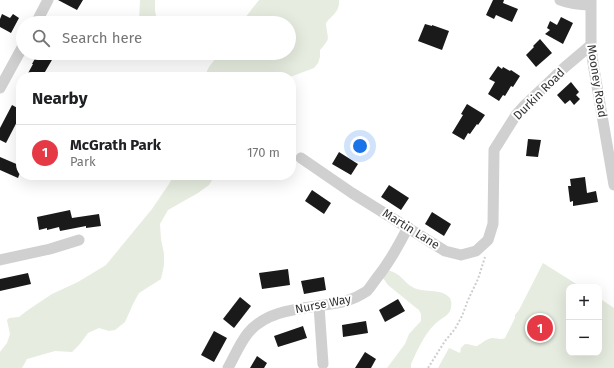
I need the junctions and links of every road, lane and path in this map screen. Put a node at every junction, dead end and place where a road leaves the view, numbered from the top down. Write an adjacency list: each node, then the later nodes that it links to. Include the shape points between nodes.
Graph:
1 (48, 0): 4 (street)
2 (560, 0): 3 (street, via 581,5)
3 (590, 2): 5 (street, Mooney Road)
4 (40, 16)
5 (591, 45): 9 (street, Mooney Road, via 595,82); 12 (street, Durkin Road, via 525,105 494,150 493,224)
6 (16, 59): 7 (street)
7 (0, 88)
8 (301, 158): 10 (street, Martin Lane)
9 (614, 185)
10 (408, 227): 12 (street, Martin Lane, via 445,251 461,255 476,251); 14 (street, Nurse Way, via 382,272 368,290 354,299)
11 (79, 240): 13 (street)
12 (488, 240): 17 (path, via 485,260 462,316)
13 (0, 260)
14 (319, 306): 15 (street); 16 (street, Nurse Way, via 282,312 257,324 248,334)
15 (323, 364)
16 (228, 368)
17 (428, 368)

